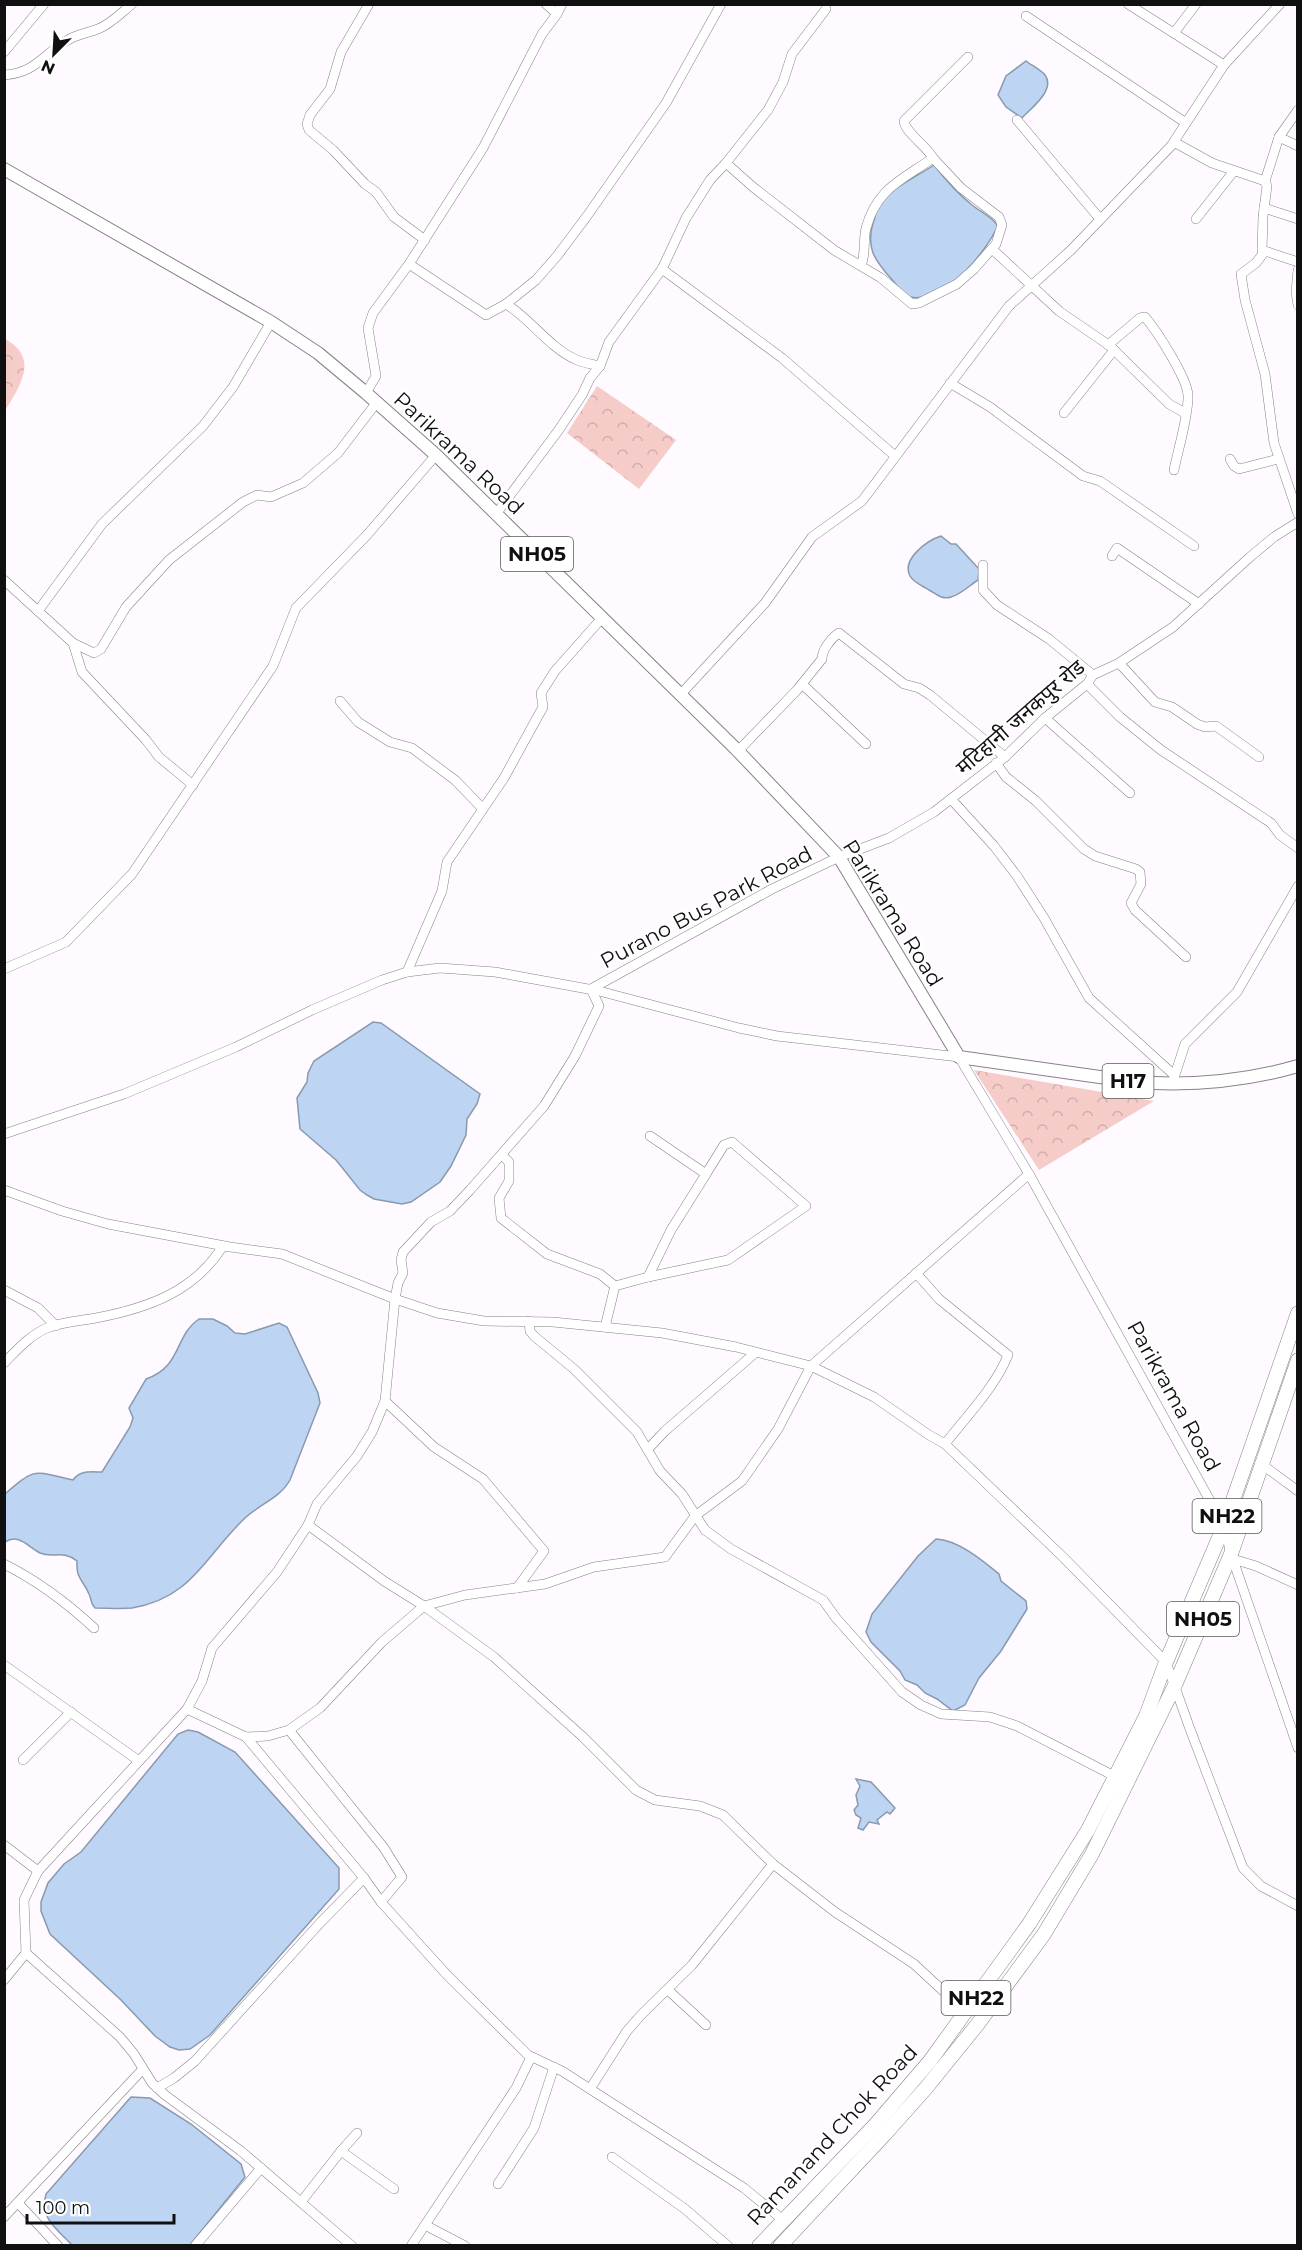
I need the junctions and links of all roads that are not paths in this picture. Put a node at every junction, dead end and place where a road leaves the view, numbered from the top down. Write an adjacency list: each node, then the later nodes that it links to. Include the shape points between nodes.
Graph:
1 (44, 4): 14 (street)
2 (132, 4): 17 (street, via 98,29 67,40 29,70)
3 (369, 4): 33 (street, via 341,52 330,89 307,124 376,192 394,218)
4 (546, 4): 11 (street)
5 (562, 4): 11 (street)
6 (721, 4): 42 (street, via 666,103 614,178 557,256 536,280)
7 (1128, 4): 13 (street)
8 (1196, 4): 13 (street)
9 (1280, 4): 16 (street)
10 (826, 9): 25 (street, via 792,54 768,110)
11 (557, 14): 33 (street, via 542,34 483,148)
12 (1026, 16): 20 (street)
13 (1174, 33): 16 (street)
14 (4, 52)
15 (968, 57): 24 (street, via 904,121)
16 (1224, 65): 20 (street)
17 (4, 75)
18 (1298, 110): 21 (street)
19 (1017, 120): 30 (street)
20 (1186, 123): 22 (street)
21 (1279, 137): 23 (street); 28 (street)
22 (1174, 142): 27 (street, via 1196,156); 30 (street)
23 (1298, 146)
24 (933, 158): 34 (street, via 960,188 999,217 1002,225); 38 (street, via 877,199 865,232)
25 (726, 163): 38 (street); 39 (street, via 686,218)
26 (4, 169): 44 (main road, Parikrama Road / NH05)
27 (1234, 171): 28 (street); 31 (street)
28 (1265, 181): 29 (street)
29 (1264, 208): 32 (street); 35 (street)
30 (1101, 219): 41 (street)
31 (1196, 219)
32 (1298, 219)
33 (425, 240): 37 (street)
34 (992, 249): 38 (street, via 957,284 912,304); 41 (street)
35 (1264, 252): 36 (street); 55 (street, via 1241,274 1265,374)
36 (1298, 262)
37 (409, 264): 42 (street, via 486,315); 48 (street, via 370,319 376,376)
38 (861, 266)
39 (662, 269): 46 (street, via 609,342); 53 (street, via 782,358)
40 (1298, 270): 43 (street)
41 (1032, 285): 45 (street, via 1072,321); 47 (street, via 1009,306)
42 (506, 304): 46 (street, via 567,354)
43 (1298, 305)
44 (271, 322): 48 (main road, Parikrama Road / NH05, via 318,353); 65 (street, via 233,387 203,426 102,524)
45 (1111, 347): 50 (street); 51 (street, via 1168,404); 51 (street, via 1145,317 1179,371 1188,394)
46 (600, 366): 57 (street, via 558,431)
47 (950, 383): 53 (street); 60 (street, via 990,407 1083,476 1100,481)
48 (366, 393): 49 (main road, Parikrama Road / NH05)
49 (377, 402): 52 (main road, Parikrama Road / NH05); 67 (street, via 338,453 303,483 271,497 257,495 243,502 169,560 126,608 100,649 94,653)
50 (1064, 413)
51 (1185, 413): 56 (street)
52 (436, 455): 57 (main road, Parikrama Road / NH05); 80 (street, via 367,535 296,608 273,666)
53 (895, 456): 72 (street, via 862,501 812,537 765,603)
54 (1230, 459): 55 (street, via 1239,469)
55 (1278, 459): 58 (street)
56 (1174, 470)
57 (496, 514): 66 (main road, Parikrama Road / NH05)
58 (1298, 514)
59 (1298, 522): 64 (street, मटिहानी जनकपुर रोड, via 1274,537)
60 (1194, 546)
61 (1112, 556): 64 (street, via 1117,548)
62 (983, 565): 69 (street, via 983,590 997,605 1049,639)
63 (4, 579): 65 (street)
64 (1199, 604): 68 (street, मटिहानी जनकपुर रोड, via 1173,627)
65 (38, 611): 67 (street)
66 (602, 618): 72 (main road, Parikrama Road / NH05); 83 (street, via 550,678 541,693 543,707)
67 (73, 643): 80 (street, via 82,672 159,757)
68 (1119, 663): 69 (street, मटिहानी जनकपुर रोड); 78 (street, via 1155,702 1172,707 1197,724 1216,726)
69 (1093, 675): 71 (street, मटिहानी जनकपुर रोड)
70 (802, 684): 75 (street); 76 (street); 77 (street, via 836,635 843,635 904,684 930,695)
71 (1087, 684): 74 (street, मटिहानी जनकपुर रोड); 84 (street, via 1138,733 1271,823)
72 (681, 694): 76 (main road, Parikrama Road / NH05)
73 (340, 701): 83 (street, via 358,722 390,742 412,748 455,780)
74 (1044, 718): 77 (street, मटिहानी जनकपुर रोड); 81 (street)
75 (866, 744)
76 (738, 751): 85 (main road, Parikrama Road / NH05)
77 (1005, 757): 79 (street, मटिहानी जनकपुर रोड)
78 (1259, 757)
79 (996, 763): 82 (street, मटिहानी जनकपुर रोड); 87 (street, via 1006,777 1084,849 1140,872 1141,884 1131,903)
80 (193, 785): 88 (street, via 132,874 66,942)
81 (1130, 793)
82 (951, 799): 85 (street, मटिहानी जनकपुर रोड, via 889,838); 93 (street, via 1017,876 1089,998)
83 (483, 810): 89 (street, via 447,862 442,891)
84 (1298, 848)
85 (839, 857): 90 (street, Purano Bus Park Road, via 772,889); 91 (main road, Parikrama Road / NH05)
86 (1298, 886): 93 (street, via 1237,992 1185,1044)
87 (1186, 957)
88 (4, 969)
89 (406, 972): 90 (street, via 440,968 495,972); 94 (street, via 124,1094)
90 (591, 989): 91 (street, via 777,1036); 96 (street, via 599,1006 575,1056 551,1097)
91 (958, 1057): 93 (main road, H17, via 1135,1082); 98 (street, NH05)
92 (1298, 1066): 93 (main road, H17, via 1255,1076)
93 (1174, 1079)
94 (4, 1134)
95 (650, 1136): 97 (street)
96 (502, 1155): 103 (street, via 509,1162 509,1181 499,1198 501,1218 547,1254 600,1274); 105 (street, via 450,1211 431,1222 403,1252 404,1273)
97 (706, 1174): 102 (street, via 671,1230); 102 (street, via 724,1145 732,1142 806,1206 728,1260)
98 (1029, 1174): 101 (street); 121 (street, Parikrama Road / NH05)
99 (4, 1190): 100 (street, via 108,1224)
100 (223, 1246): 105 (street, via 282,1254); 108 (street, via 214,1261 176,1292 126,1312)
101 (916, 1273): 113 (street); 115 (street, via 939,1299 1008,1355)
102 (648, 1277): 103 (street)
103 (615, 1286): 109 (street)
104 (4, 1290): 108 (street, via 38,1308)
105 (395, 1299): 107 (street, via 437,1313 484,1321); 114 (street)
106 (1298, 1313): 121 (highway, Ramanand Chok Road / NH22)
107 (529, 1321): 109 (street); 116 (street, via 534,1336 611,1404)
108 (56, 1326): 112 (street, via 34,1336)
109 (605, 1327): 110 (street, via 662,1333)
110 (754, 1353): 113 (street); 116 (street)
111 (1298, 1360): 117 (highway, Ramanand Chok Road / NH22)
112 (4, 1363)
113 (811, 1366): 115 (street, via 874,1397); 119 (street, via 778,1429 742,1481)
114 (385, 1401): 120 (street, via 372,1432 317,1504); 125 (street, via 434,1447 483,1479 544,1551)
115 (945, 1444): 128 (street)
116 (648, 1449): 119 (street)
117 (1260, 1463): 118 (street); 122 (highway, Ramanand Chok Road / NH22)
118 (1298, 1491)
119 (695, 1516): 125 (street, via 665,1557 594,1567 545,1584); 138 (street, via 705,1530 731,1549 823,1600 882,1671 921,1705 941,1714 990,1717 1017,1726)
120 (308, 1525): 126 (street); 131 (street, via 277,1572 212,1648 202,1681)
121 (1224, 1526): 122 (street, Parikrama Road / NH05); 128 (highway, Ramanand Chok Road / NH22)
122 (1232, 1557): 124 (street); 130 (highway, Ramanand Chok Road / NH05); 135 (street, Parikrama Road)
123 (4, 1564): 127 (street, via 68,1603)
124 (1298, 1585)
125 (518, 1588): 126 (street, via 465,1594)
126 (424, 1606): 133 (street, via 382,1642 320,1708); 140 (street, via 526,1684 636,1790 655,1800 714,1810)
127 (94, 1628)
128 (1166, 1662): 130 (street); 138 (highway, Ramanand Chok Road / NH22)
129 (4, 1665): 132 (street)
130 (1175, 1685): 138 (highway, Ramanand Chok Road / NH22); 144 (street, via 1243,1868 1261,1886)
131 (187, 1709): 134 (street); 137 (street)
132 (71, 1712): 136 (street); 137 (street)
133 (289, 1730): 134 (street); 143 (street, via 384,1848 402,1877)
134 (246, 1737): 142 (street)
135 (1298, 1748)
136 (23, 1760)
137 (139, 1761): 141 (street)
138 (1121, 1780): 148 (highway, Ramanand Chok Road / NH22, via 1029,1924); 173 (highway, Ramanand Chok Road / NH22, via 1092,1854 1016,1974 926,2088)
139 (4, 1845): 141 (street)
140 (773, 1864): 147 (street); 148 (street, via 835,1912 914,1964)
141 (38, 1871): 145 (street, via 24,1900)
142 (364, 1878): 143 (street); 153 (street, via 195,2061)
143 (381, 1902): 150 (street, via 447,1975)
144 (1298, 1906)
145 (26, 1953): 146 (street); 152 (street, via 120,2037)
146 (4, 1980)
147 (668, 1990): 149 (street); 154 (street, via 627,2031)
148 (966, 2012): 164 (highway, Ramanand Chok Road / NH22, via 876,2124)
149 (706, 2025)
150 (531, 2057): 151 (street); 165 (street, via 516,2088)
151 (554, 2067): 154 (street); 159 (street, via 534,2128)
152 (143, 2069): 153 (street); 162 (street)
153 (157, 2088): 158 (street)
154 (590, 2089): 164 (street, via 744,2188)
155 (357, 2133): 156 (street)
156 (341, 2151): 160 (street); 161 (street)
157 (612, 2157): 171 (street, via 685,2209)
158 (261, 2168): 161 (street); 167 (street)
159 (498, 2184)
160 (394, 2189)
161 (301, 2202): 168 (street)
162 (18, 2203): 163 (street); 166 (street)
163 (4, 2217)
164 (783, 2220): 172 (highway, Ramanand Chok Road / NH22)
165 (424, 2225): 169 (street); 170 (street)
166 (58, 2246)
167 (195, 2246)
168 (352, 2246)
169 (411, 2246)
170 (465, 2246)
171 (728, 2246)
172 (759, 2246)
173 (780, 2246)

